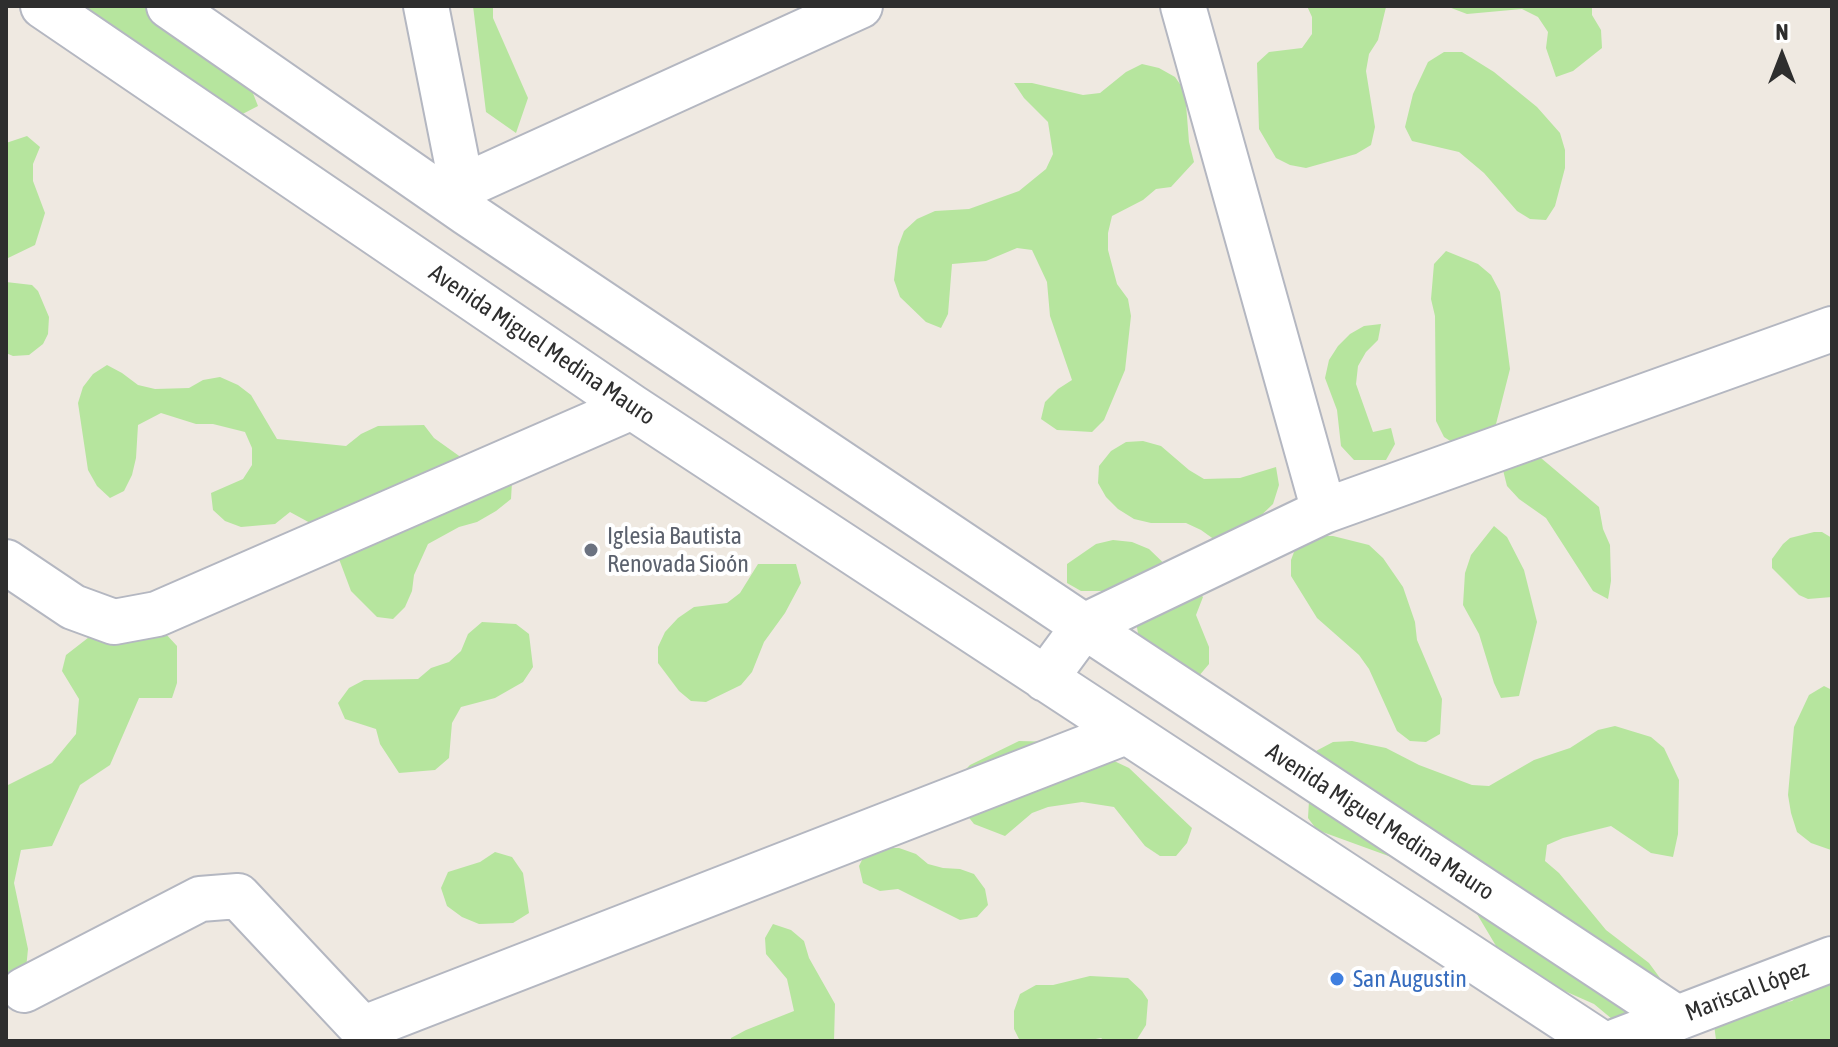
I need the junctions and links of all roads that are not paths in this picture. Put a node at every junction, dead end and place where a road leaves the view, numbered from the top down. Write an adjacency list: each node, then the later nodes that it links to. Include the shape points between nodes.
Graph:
1 (43, 6): 8 (street, Avenida Miguel Medina Mauro)
2 (169, 6): 6 (street, Avenida Miguel Medina Mauro)
3 (426, 6): 6 (street)
4 (860, 6): 6 (street)
5 (1183, 6): 9 (street)
6 (464, 200): 11 (street, Avenida Miguel Medina Mauro)
7 (1832, 329): 9 (street)
8 (632, 407): 10 (street, via 157,614 114,622 73,607); 12 (street, Avenida Miguel Medina Mauro)
9 (1324, 511): 11 (street)
10 (6, 562)
11 (1084, 626): 12 (street); 16 (street, Avenida Miguel Medina Mauro)
12 (1045, 679): 13 (street, Avenida Miguel Medina Mauro)
13 (1126, 732): 17 (street); 18 (street, Avenida Miguel Medina Mauro)
14 (1832, 959): 16 (street, Mariscal López)
15 (24, 990): 17 (street, via 200,899 238,896)
16 (1677, 1018): 19 (street, Mariscal López)
17 (369, 1035)
18 (1598, 1041)
19 (1617, 1041)

